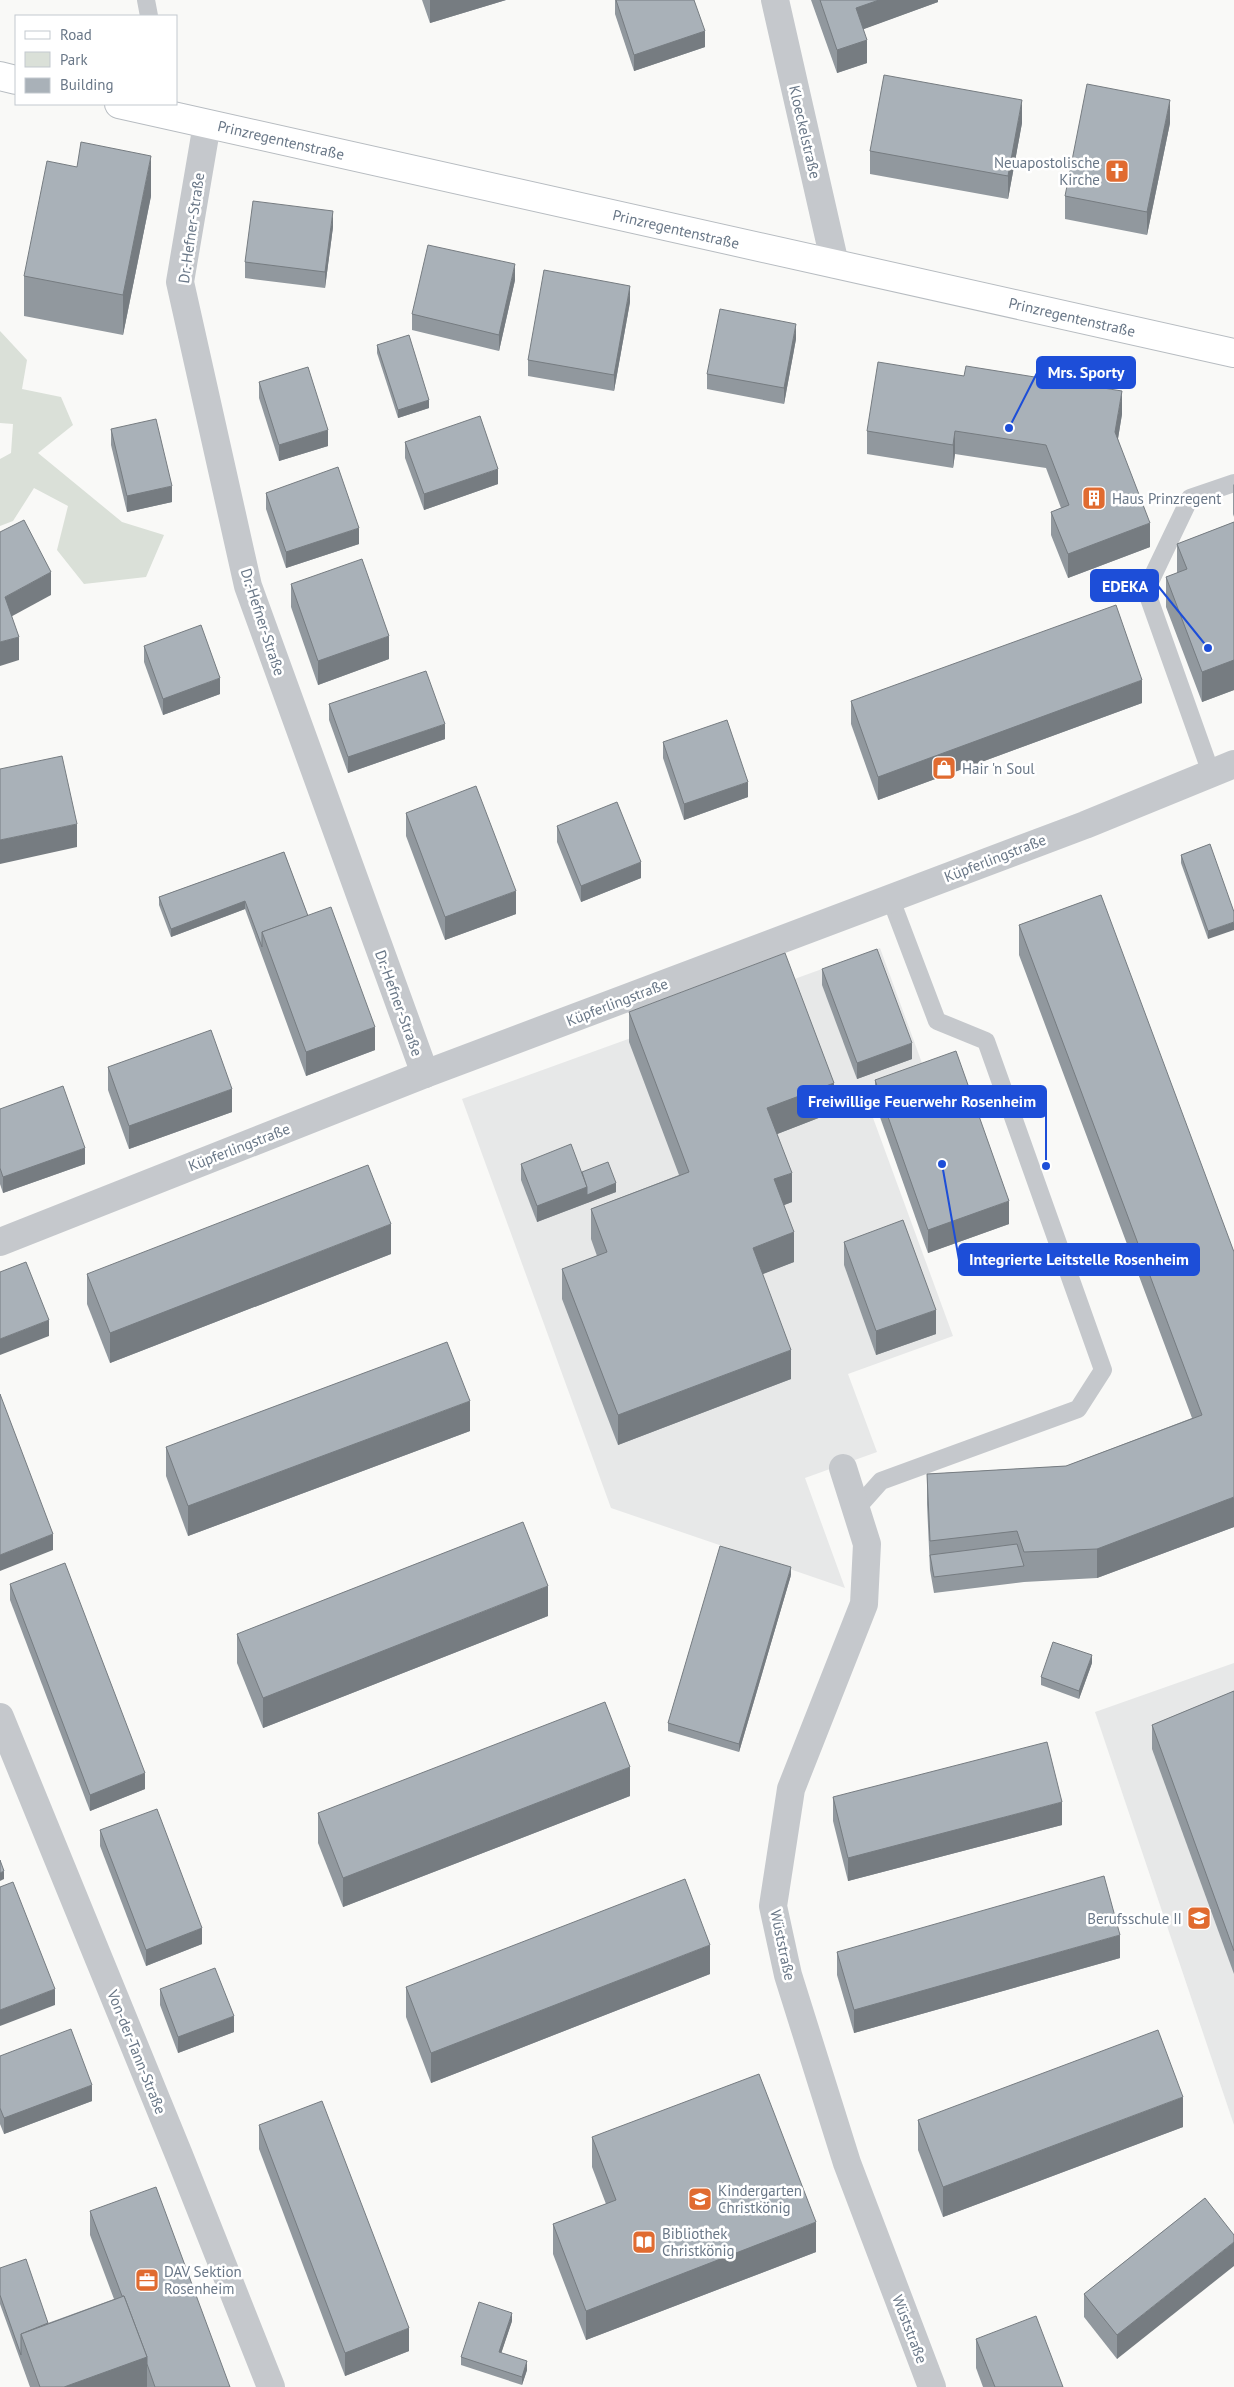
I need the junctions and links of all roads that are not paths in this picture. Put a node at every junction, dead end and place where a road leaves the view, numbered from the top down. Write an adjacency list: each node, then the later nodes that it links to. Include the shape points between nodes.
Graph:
1 (146, 0): 3 (lane)
2 (775, 0): 9 (street, Kloeckelstraße)
3 (149, 15)
4 (0, 76): 5 (main road)
5 (15, 80)
6 (128, 105): 7 (main road, Prinzregentenstraße)
7 (155, 108): 8 (main road, Prinzregentenstraße)
8 (207, 124): 9 (main road, Prinzregentenstraße); 14 (street, Dr.-Hefner-Straße, via 180,282 248,586)
9 (836, 264): 10 (main road, Prinzregentenstraße)
10 (1234, 353)
11 (1234, 483): 12 (lane, via 1190,498 1146,590)
12 (1223, 768): 13 (street, Küpferlingstraße, via 1085,825)
13 (890, 897): 14 (street, Küpferlingstraße); 17 (lane, via 937,1021 986,1041 1103,1370 1078,1409 881,1481)
14 (425, 1074): 15 (street, Küpferlingstraße)
15 (0, 1242)
16 (843, 1468): 17 (street, Wüststraße)
17 (857, 1508): 20 (street, Wüststraße, via 867,1544 864,1604 791,1790 773,1906 788,1975 847,2163)
18 (0, 1717): 19 (street, Von-der-Tann-Straße)
19 (271, 2387)
20 (932, 2387)

